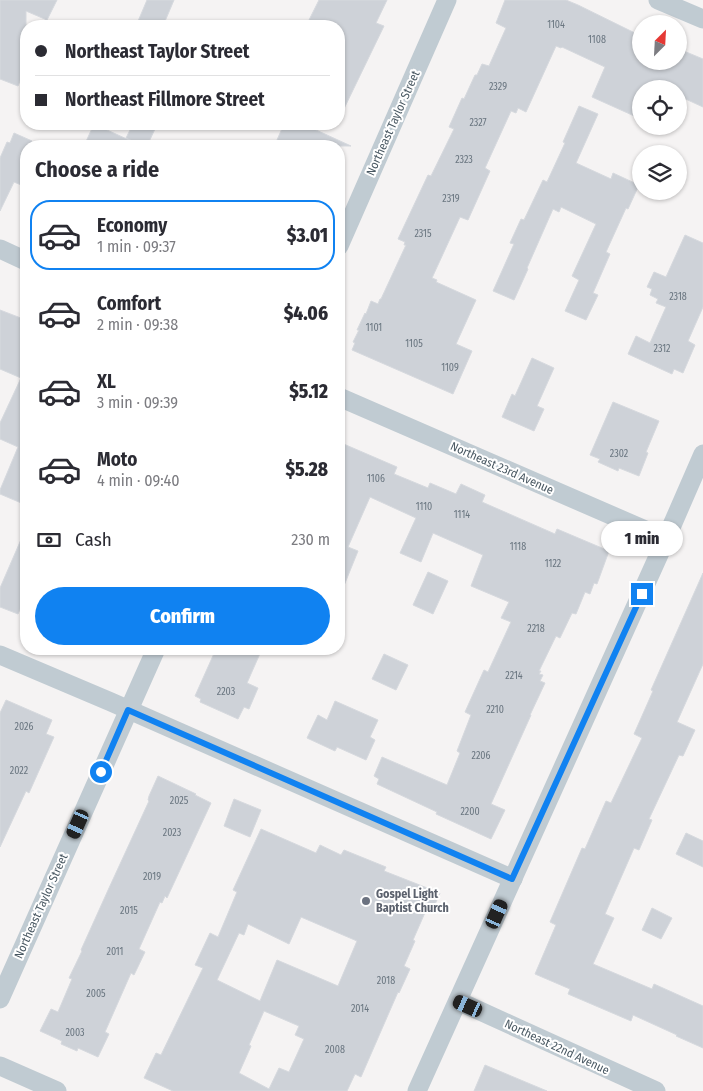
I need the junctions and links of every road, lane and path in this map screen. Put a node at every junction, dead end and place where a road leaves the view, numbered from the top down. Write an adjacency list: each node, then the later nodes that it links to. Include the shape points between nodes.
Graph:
1 (447, 0): 4 (street, Northeast Taylor Street)
2 (658, 0): 3 (street)
3 (703, 19)
4 (345, 232)
5 (0, 249): 6 (street)
6 (20, 258)
7 (345, 400): 9 (street, Northeast 23rd Avenue)
8 (703, 454): 9 (street)
9 (666, 540): 13 (street)
10 (0, 655): 12 (street)
11 (153, 655): 12 (street, Northeast Taylor Street)
12 (128, 710): 13 (street); 14 (street, Northeast Taylor Street)
13 (512, 879): 15 (street)
14 (0, 999)
15 (458, 1001): 18 (street); 19 (street, Northeast 22nd Avenue)
16 (0, 1066): 17 (street)
17 (56, 1091)
18 (417, 1091)
19 (656, 1091)

